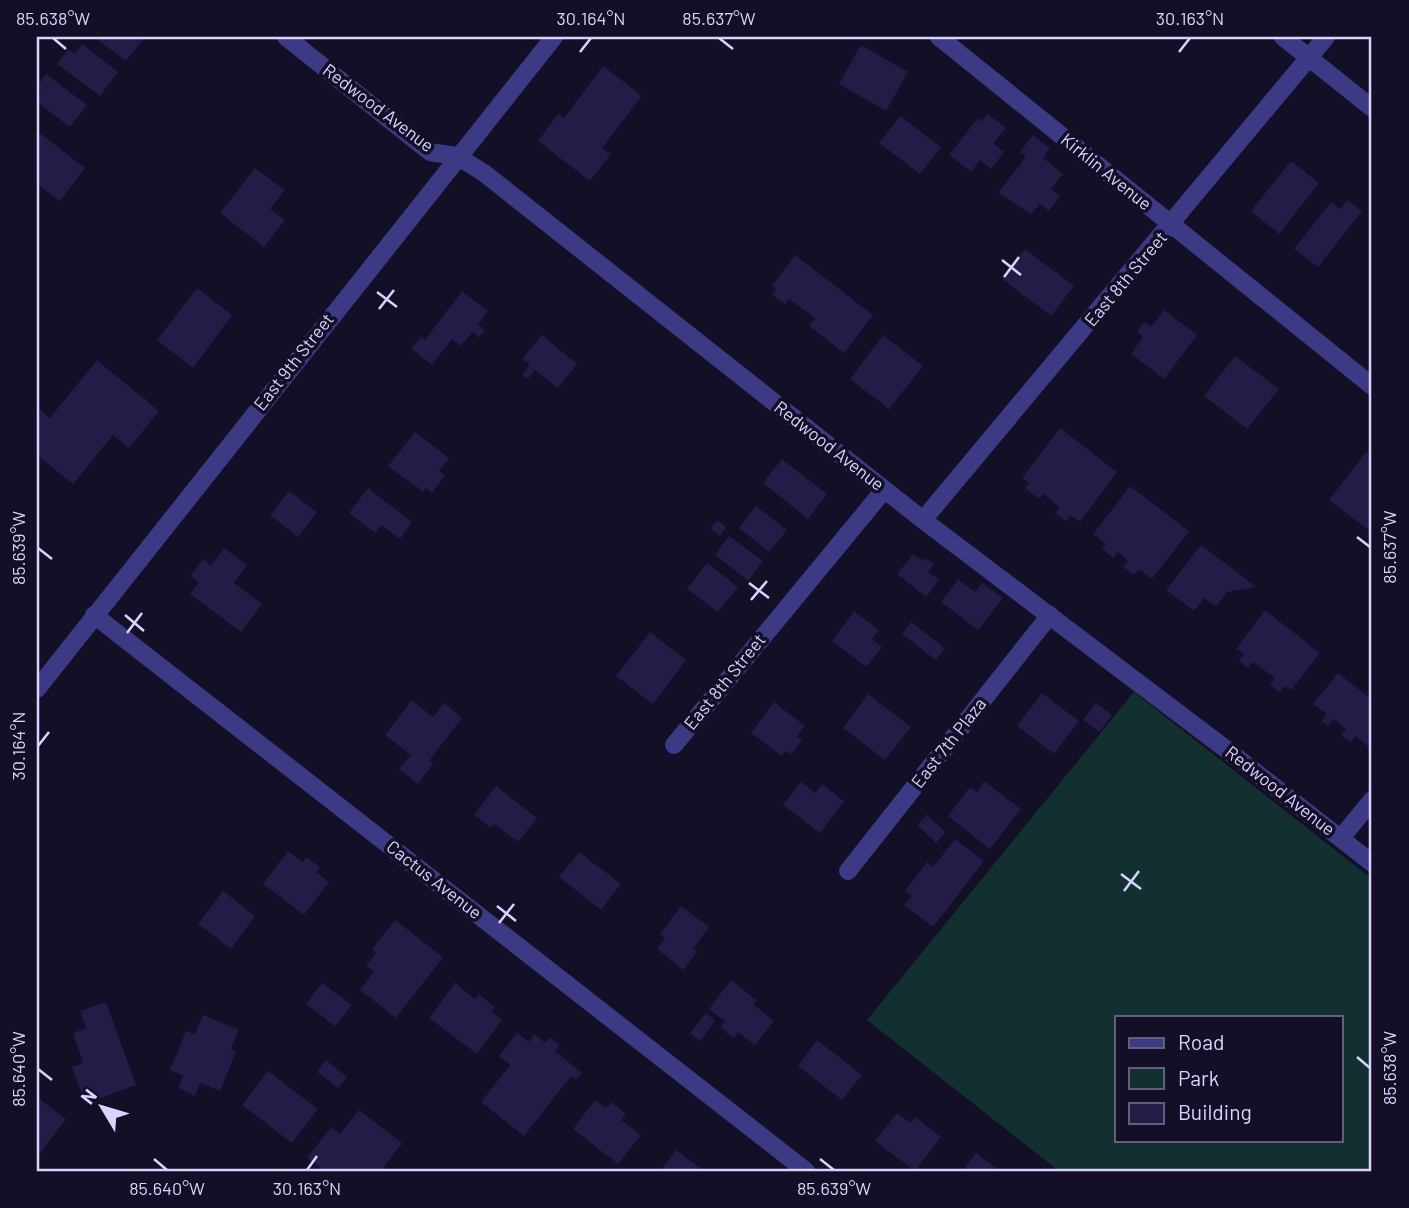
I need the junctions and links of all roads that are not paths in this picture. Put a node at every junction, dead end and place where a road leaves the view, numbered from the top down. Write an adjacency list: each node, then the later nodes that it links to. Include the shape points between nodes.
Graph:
1 (286, 37): 8 (street, Redwood Avenue, via 430,152)
2 (554, 37): 8 (street, East 9th Street)
3 (939, 37): 9 (street, Kirklin Avenue)
4 (1283, 37): 6 (street)
5 (1326, 37): 6 (street, East 8th Street)
6 (1309, 59): 7 (street); 9 (street, East 8th Street)
7 (1372, 108)
8 (457, 156): 11 (street, Redwood Avenue); 13 (street, East 9th Street)
9 (1171, 225): 10 (street, Kirklin Avenue); 12 (street, East 8th Street)
10 (1372, 386)
11 (884, 490): 12 (street, Redwood Avenue); 16 (street, East 8th Street)
12 (923, 520): 14 (street, Redwood Avenue)
13 (94, 615): 15 (street, East 9th Street); 21 (street, Cactus Avenue)
14 (1050, 615): 18 (street, Redwood Avenue); 20 (street, East 7th Plaza)
15 (37, 689)
16 (674, 745)
17 (1372, 800): 18 (street)
18 (1341, 838): 19 (street, Redwood Avenue)
19 (1372, 863)
20 (848, 871)
21 (806, 1171)

